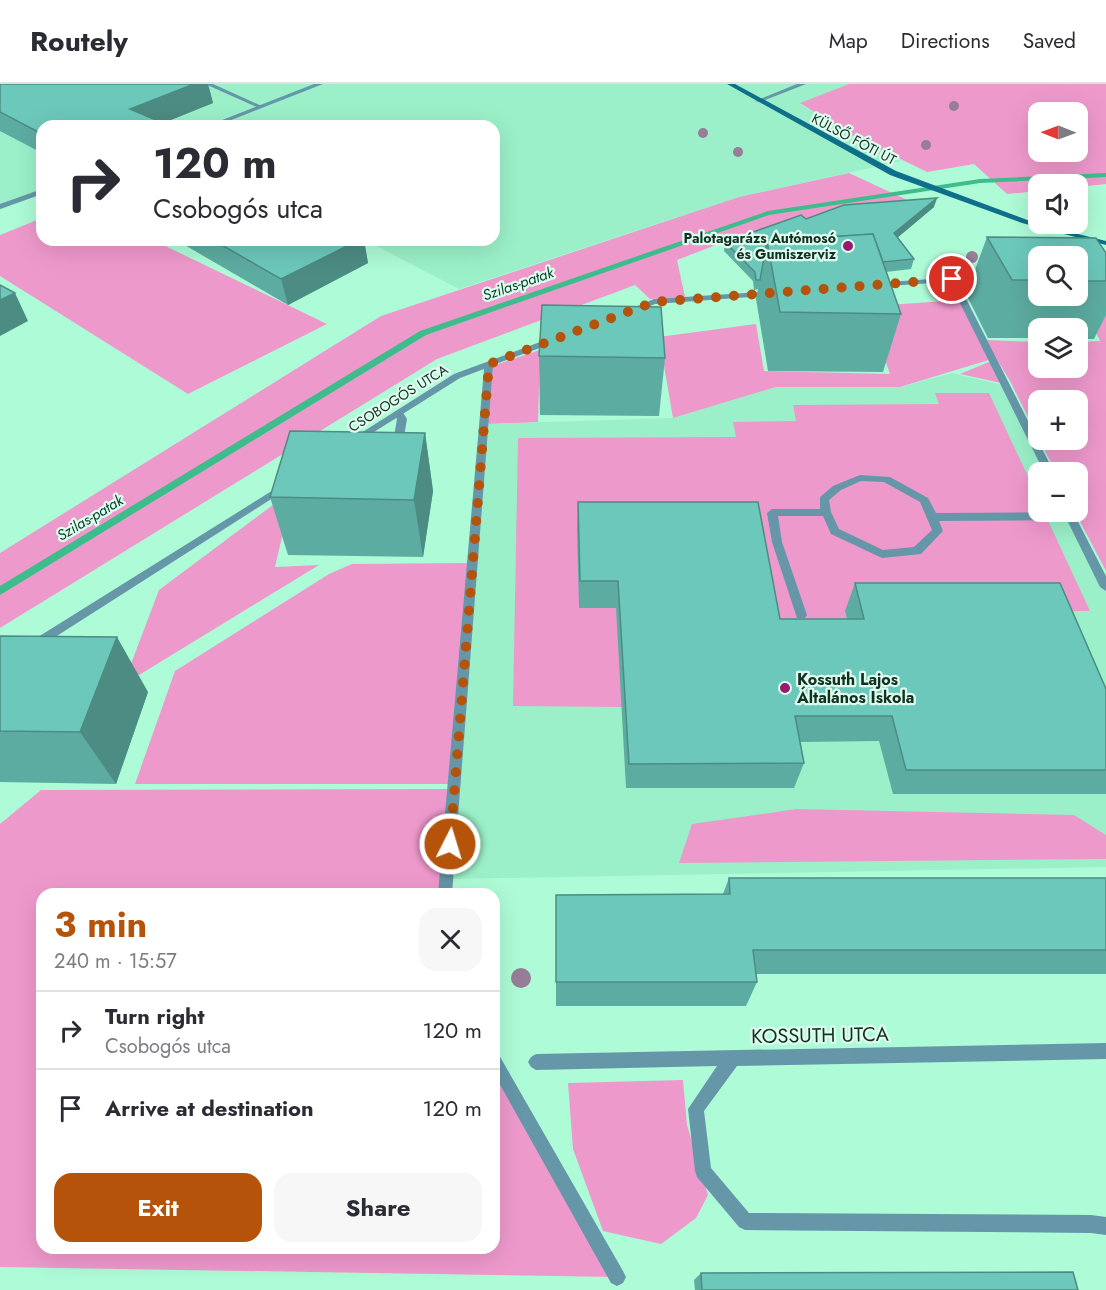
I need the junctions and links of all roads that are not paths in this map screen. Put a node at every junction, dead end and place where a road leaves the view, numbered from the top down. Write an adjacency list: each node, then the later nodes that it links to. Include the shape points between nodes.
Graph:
1 (208, 84): 6 (street)
2 (320, 84): 6 (street)
3 (730, 84): 5 (main road, KÜLSŐ FÓTI ÚT)
4 (803, 84): 5 (street)
5 (758, 101): 10 (main road, KÜLSŐ FÓTI ÚT, via 893,173 1063,236)
6 (261, 106): 7 (street)
7 (225, 120)
8 (36, 192): 9 (street)
9 (0, 207)
10 (1106, 243)
11 (999, 276): 12 (street)
12 (952, 279): 13 (street); 21 (street)
13 (862, 286)
14 (781, 292): 15 (street, via 654,302)
15 (621, 314)
16 (566, 335): 17 (street, CSOBOGÓS UTCA)
17 (489, 364): 18 (street, CSOBOGÓS UTCA, via 457,376); 30 (street)
18 (399, 413): 19 (street, CSOBOGÓS UTCA); 20 (street, via 402,419)
19 (349, 444)
20 (394, 457)
21 (1044, 462)
22 (290, 482): 29 (street)
23 (826, 512): 25 (street, via 824,499 837,488 860,478 886,479 924,500); 25 (street, via 835,531 882,554 917,551 938,531); 28 (street, via 772,513 777,542)
24 (1028, 515): 25 (street)
25 (933, 517)
26 (1074, 522): 27 (street)
27 (1106, 587)
28 (801, 615)
29 (20, 654)
30 (445, 888)
31 (1106, 1051): 32 (street, KOSSUTH UTCA)
32 (733, 1058): 33 (street, KOSSUTH UTCA); 35 (street, via 696,1109 704,1171 745,1221)
33 (536, 1062)
34 (500, 1071): 36 (street)
35 (1106, 1226)
36 (617, 1277)

